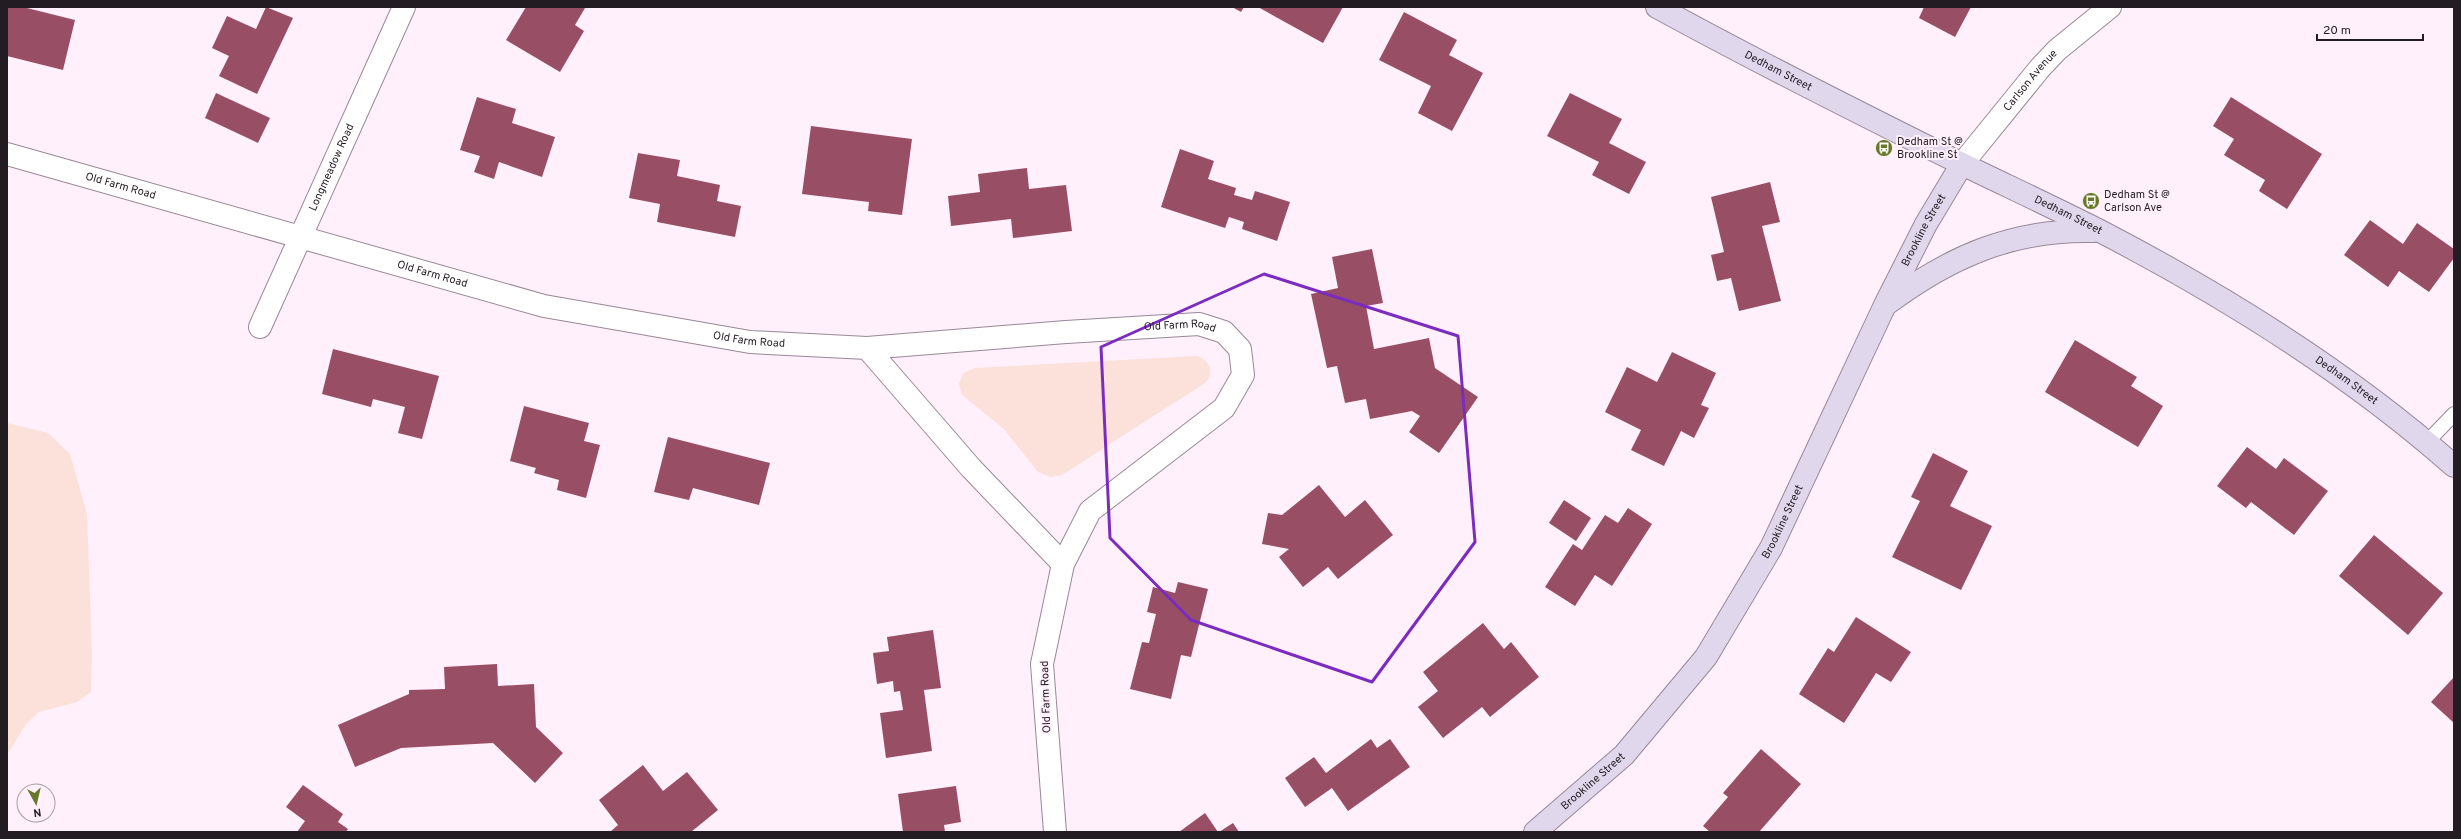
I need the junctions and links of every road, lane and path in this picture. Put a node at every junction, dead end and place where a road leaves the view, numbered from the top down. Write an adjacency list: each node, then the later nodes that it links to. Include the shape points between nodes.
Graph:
1 (404, 7): 7 (street, Longmeadow Road)
2 (1657, 7): 5 (main road, Dedham Street)
3 (2110, 7): 5 (street, Carlson Avenue, via 2057,50 2040,68)
4 (7, 154): 7 (street, Old Farm Road)
5 (1962, 164): 6 (main road, Dedham Street); 8 (main road, Brookline Street, via 1926,224)
6 (2100, 231): 8 (main road, via 2036,234 1984,248 1933,272); 12 (main road, Dedham Street, via 2230,304 2309,354)
7 (301, 237): 9 (street, Longmeadow Road); 10 (street, Old Farm Road, via 544,306 750,342)
8 (1885, 305): 16 (main road, Brookline Street, via 1772,548 1706,657 1624,755)
9 (260, 327)
10 (867, 348): 14 (street, via 971,468); 14 (street, Old Farm Road, via 1199,324 1224,332 1240,349 1243,375 1224,408 1090,511)
11 (2454, 414): 12 (lane)
12 (2427, 442): 13 (main road, Dedham Street)
13 (2454, 466)
14 (1063, 564): 15 (street, Old Farm Road, via 1042,664)
15 (1055, 832)
16 (1535, 832)

